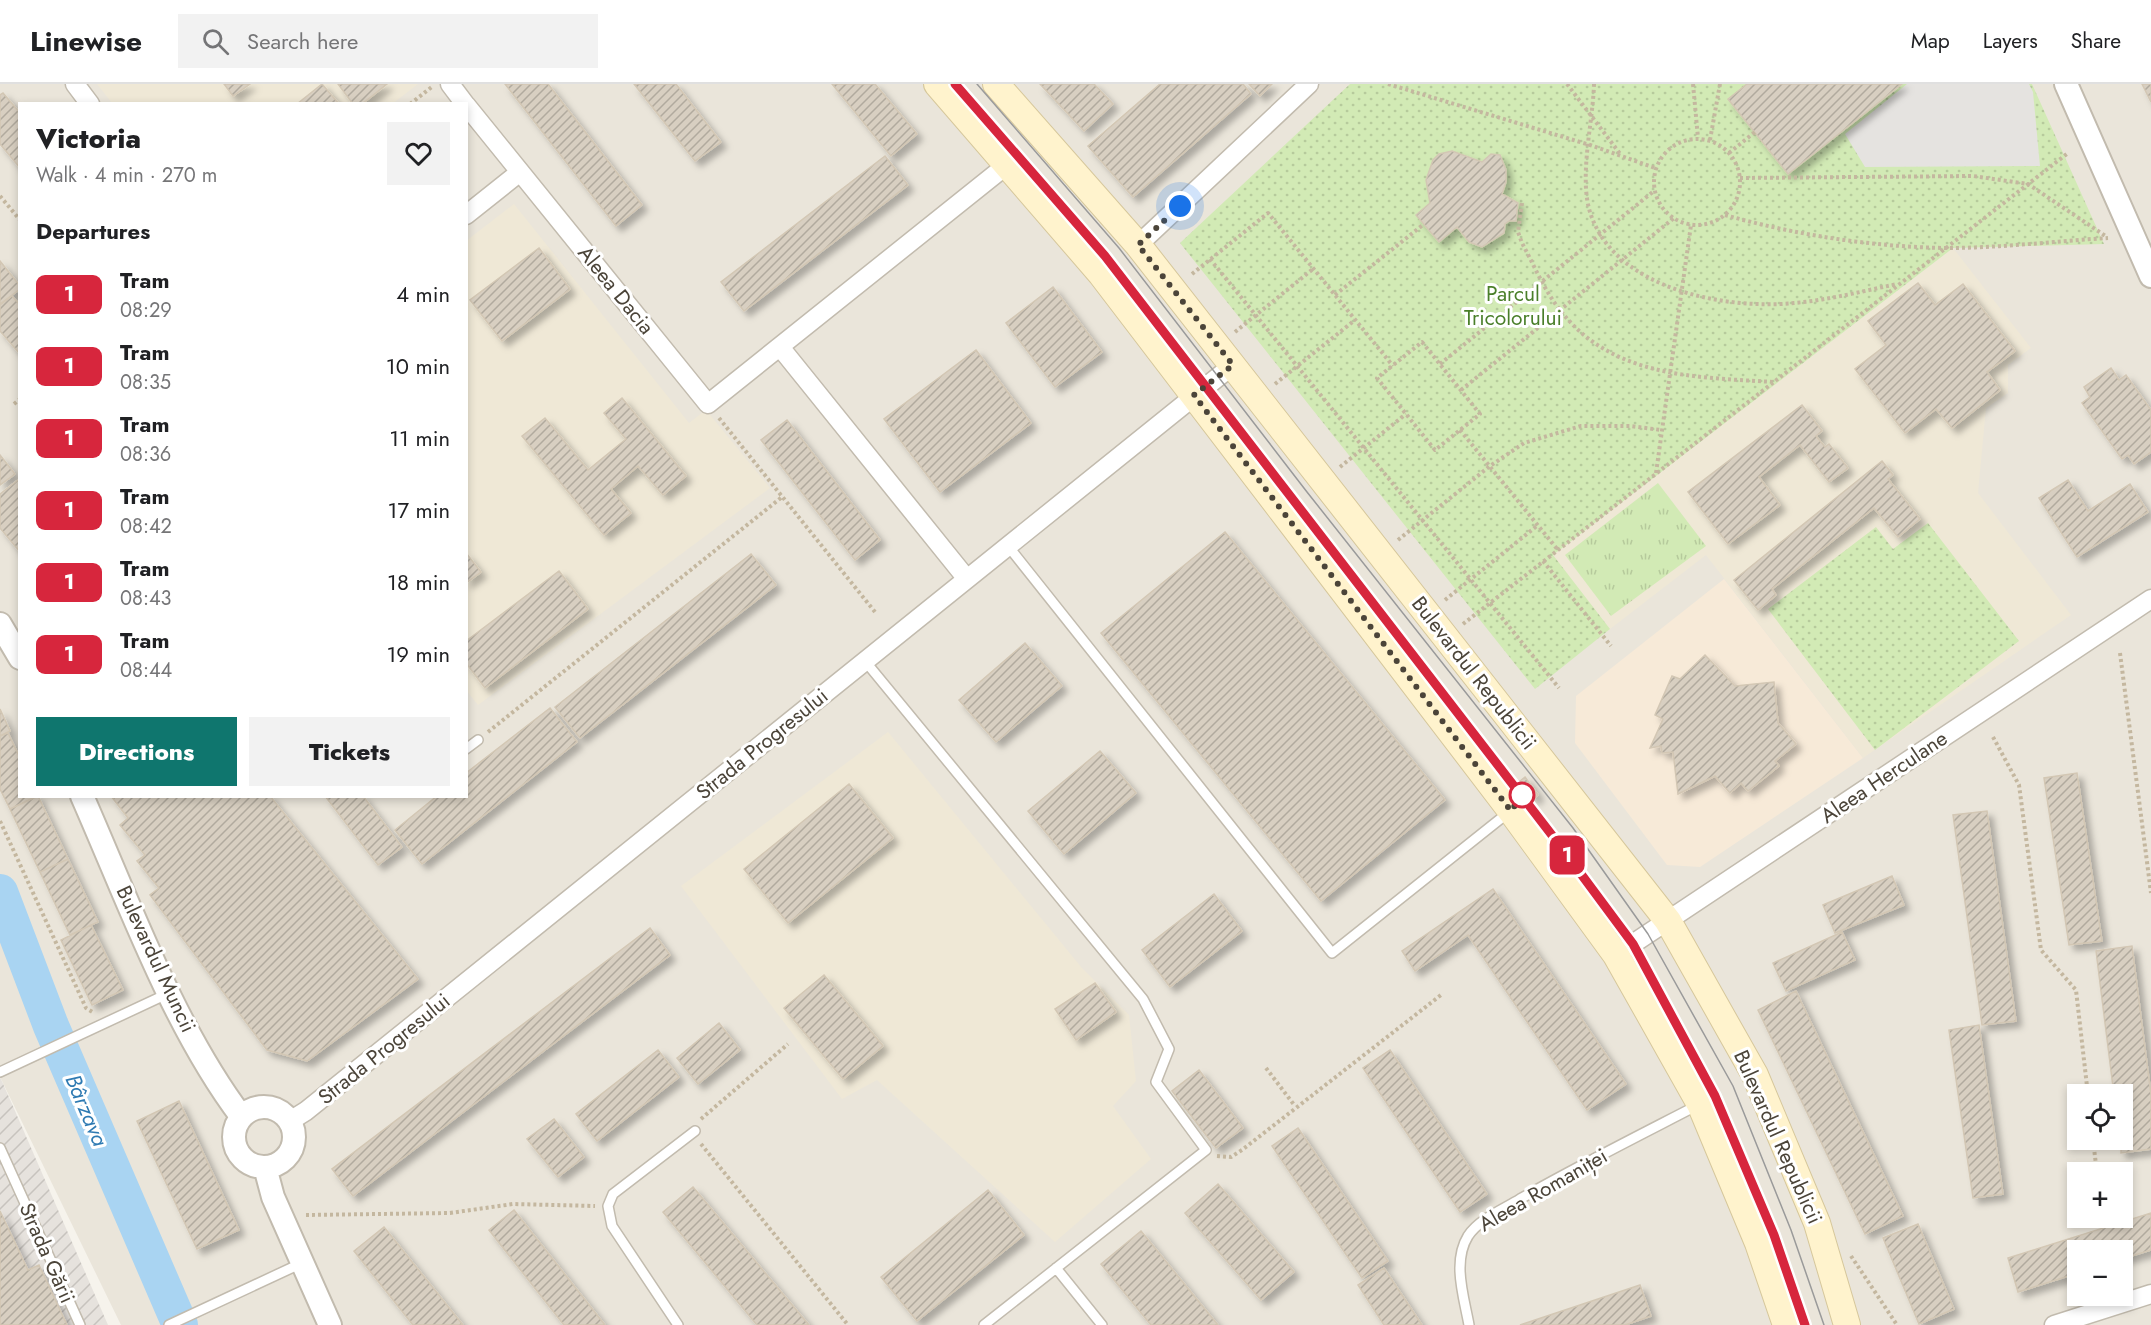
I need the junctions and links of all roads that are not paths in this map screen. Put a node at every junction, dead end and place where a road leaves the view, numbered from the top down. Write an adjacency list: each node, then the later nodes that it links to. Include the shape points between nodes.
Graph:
1 (75, 84): 7 (street)
2 (450, 84): 8 (street, Aleea Dacia)
3 (937, 84): 10 (main road)
4 (996, 84): 13 (main road, Bulevardul Republicii)
5 (1309, 84): 13 (street)
6 (2066, 84): 14 (street)
7 (88, 102)
8 (464, 102)
9 (468, 107): 11 (street, Aleea Dacia)
10 (1008, 164): 15 (street); 17 (main road, via 1101,274)
11 (520, 172): 12 (street); 15 (street, Aleea Dacia, via 708,404)
12 (468, 212)
13 (1138, 245): 16 (main road, Bulevardul Republicii)
14 (2151, 276)
15 (780, 347): 19 (street)
16 (1233, 365): 17 (street, Strada Progresului); 28 (main road, Bulevardul Republicii)
17 (1194, 395): 18 (street, Strada Progresului); 27 (main road)
18 (1008, 546): 19 (street, Strada Progresului); 27 (lane, via 1332,953)
19 (967, 579): 23 (street, Strada Progresului)
20 (2151, 599): 28 (street, Aleea Herculane)
21 (0, 624): 22 (street)
22 (18, 655)
23 (865, 661): 34 (street, Strada Progresului); 39 (lane, via 1143,999 1169,1049 1156,1082 1206,1150)
24 (478, 740): 25 (lane)
25 (468, 748)
26 (83, 798): 30 (street, Bulevardul Muncii)
27 (1511, 811): 29 (main road)
28 (1668, 921): 29 (street, Aleea Herculane); 49 (main road, Bulevardul Republicii, via 1755,1075 1817,1223)
29 (1616, 956): 32 (main road)
30 (169, 993): 31 (lane); 33 (street, Bulevardul Muncii, via 213,1080)
31 (0, 1072)
32 (1700, 1104): 47 (lane, Aleea Romaniței, via 1542,1187 1487,1219 1469,1235 1461,1254 1460,1270); 48 (main road, via 1758,1243)
33 (241, 1116): 34 (street, via 261,1106 282,1113); 37 (street, via 233,1138 236,1150 253,1166)
34 (290, 1121): 37 (street, via 294,1131 291,1151 284,1160)
35 (695, 1131): 44 (lane, via 613,1194 608,1206 612,1226)
36 (0, 1148): 41 (lane, Strada Gării)
37 (265, 1167): 38 (street, via 273,1197)
38 (302, 1263): 42 (lane); 43 (street)
39 (1056, 1268): 45 (lane); 46 (lane)
40 (2151, 1294): 50 (street)
41 (80, 1325)
42 (169, 1325)
43 (330, 1325)
44 (678, 1325)
45 (984, 1325)
46 (1102, 1325)
47 (1469, 1325)
48 (1786, 1325)
49 (1847, 1325)
50 (2054, 1325)

